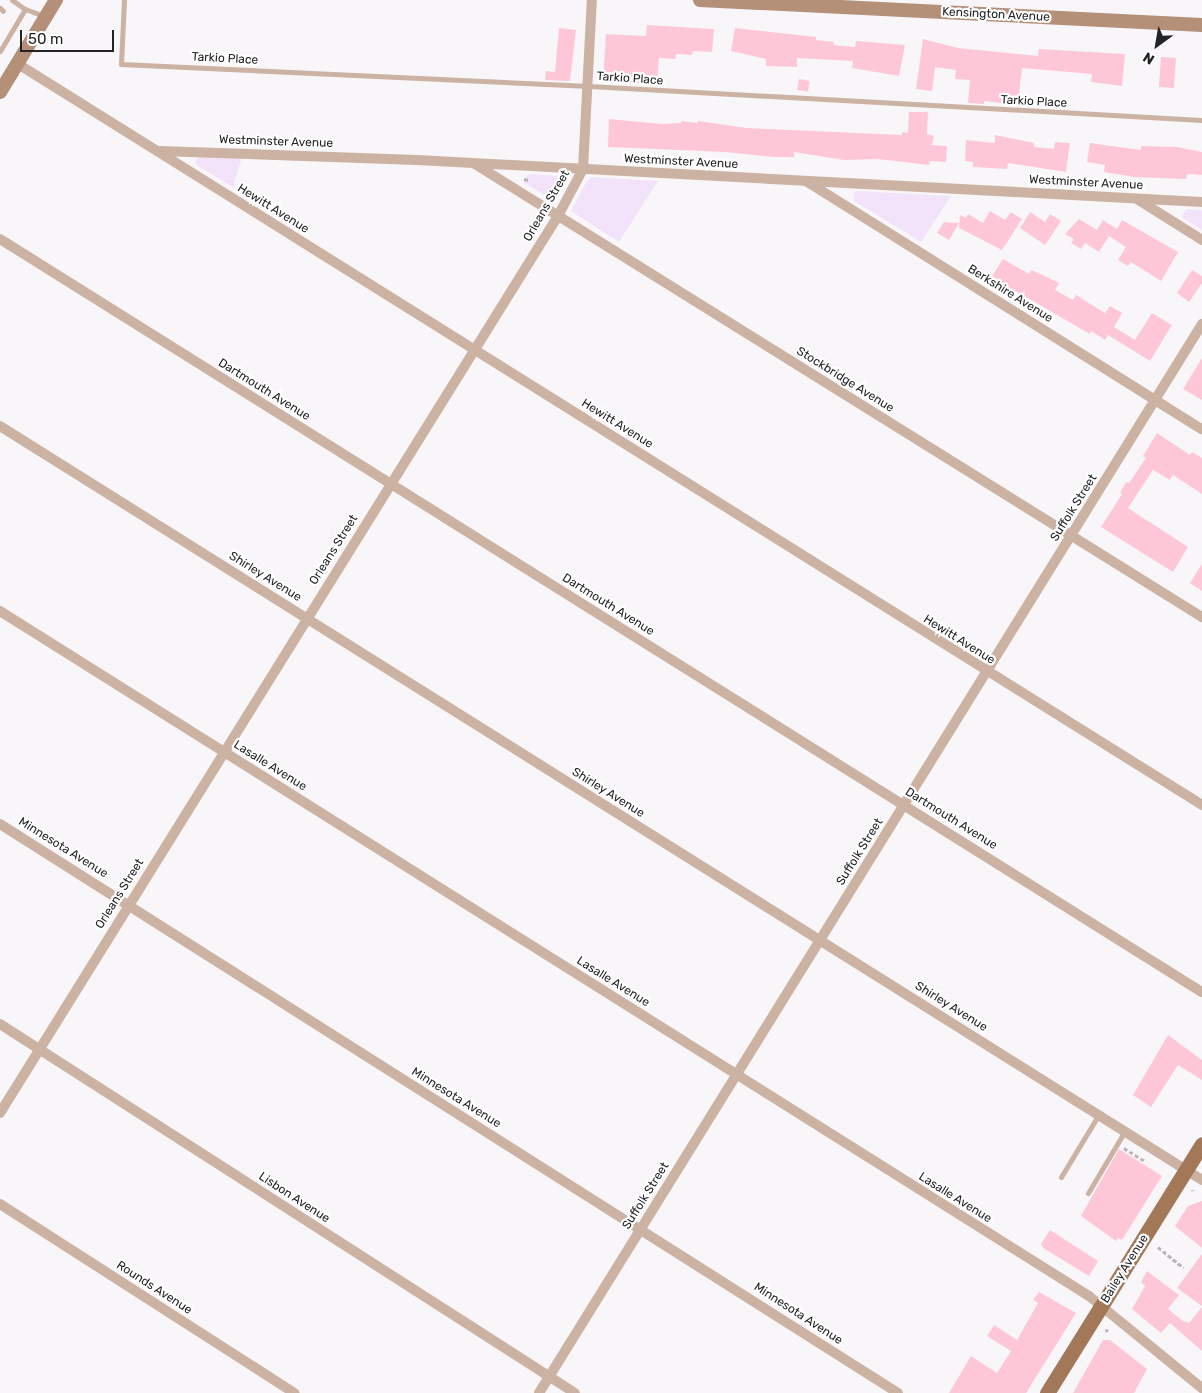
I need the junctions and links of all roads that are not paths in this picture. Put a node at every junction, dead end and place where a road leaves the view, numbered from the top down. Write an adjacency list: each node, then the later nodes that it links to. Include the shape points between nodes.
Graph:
1 (12, 0): 7 (lane)
2 (56, 0): 8 (street)
3 (124, 0): 12 (lane, Tarkio Place, via 121,64)
4 (592, 0): 12 (street, Orleans Street)
5 (700, 0): 6 (street, Kensington Avenue)
6 (748, 1): 9 (street, Kensington Avenue)
7 (25, 9): 8 (lane); 10 (lane, via 13,24)
8 (46, 17): 11 (street)
9 (1202, 26)
10 (0, 51)
11 (18, 64): 13 (street); 15 (street, Hewitt Avenue)
12 (588, 86): 14 (lane, Tarkio Place); 17 (street, Orleans Street)
13 (0, 92)
14 (1202, 120)
15 (159, 151): 16 (street, Westminster Avenue); 25 (street, Hewitt Avenue)
16 (474, 164): 17 (street, Westminster Avenue); 21 (street, Stockbridge Avenue)
17 (583, 170): 18 (street, Westminster Avenue); 21 (street, Orleans Street)
18 (805, 181): 19 (street, Westminster Avenue); 26 (street, Berkshire Avenue)
19 (1135, 198): 20 (street, Westminster Avenue); 23 (street)
20 (1202, 202)
21 (558, 216): 25 (street, Orleans Street); 30 (street, Stockbridge Avenue)
22 (0, 239): 29 (street, Dartmouth Avenue)
23 (1202, 240)
24 (1202, 324): 26 (street, Suffolk Street)
25 (474, 349): 29 (street, Orleans Street); 34 (street, Hewitt Avenue)
26 (1156, 400): 28 (street, Berkshire Avenue); 30 (street, Suffolk Street)
27 (0, 426): 33 (street, Shirley Avenue)
28 (1202, 428)
29 (390, 484): 33 (street, Orleans Street); 36 (street, Dartmouth Avenue)
30 (1071, 536): 32 (street, Stockbridge Avenue); 34 (street, Suffolk Street)
31 (0, 611): 35 (street, Lasalle Avenue)
32 (1202, 617)
33 (306, 618): 35 (street, Orleans Street); 40 (street, Shirley Avenue)
34 (986, 672): 36 (street, Suffolk Street); 37 (street, Hewitt Avenue)
35 (224, 752): 39 (street, Orleans Street); 44 (street, Lasalle Avenue)
36 (904, 804): 40 (street, Suffolk Street); 41 (street, Dartmouth Avenue)
37 (1202, 805)
38 (0, 824): 39 (street, Minnesota Avenue)
39 (129, 904): 43 (street, Orleans Street); 54 (street, Minnesota Avenue)
40 (820, 940): 44 (street, Suffolk Street); 46 (street, Shirley Avenue)
41 (1202, 992)
42 (0, 1024): 43 (street, Lisbon Avenue)
43 (40, 1049): 45 (street, Orleans Street); 56 (street, Lisbon Avenue)
44 (736, 1074): 54 (street, Suffolk Street); 55 (street, Lasalle Avenue)
45 (0, 1113)
46 (1099, 1114): 47 (street, Shirley Avenue); 50 (lane)
47 (1125, 1130): 49 (street, Shirley Avenue); 52 (lane)
48 (1202, 1144): 49 (main road, Bailey Avenue)
49 (1187, 1169): 51 (street, Shirley Avenue); 55 (main road, Bailey Avenue)
50 (1061, 1177)
51 (1202, 1180)
52 (1088, 1192)
53 (0, 1204): 58 (street, Rounds Avenue)
54 (640, 1230): 56 (street, Suffolk Street); 61 (street, Minnesota Avenue)
55 (1101, 1306): 57 (street, Lasalle Avenue); 62 (main road, Bailey Avenue)
56 (549, 1376): 59 (street, Suffolk Street); 60 (street, Lisbon Avenue)
57 (1202, 1388)
58 (294, 1393)
59 (539, 1393)
60 (575, 1393)
61 (898, 1393)
62 (1047, 1393)

